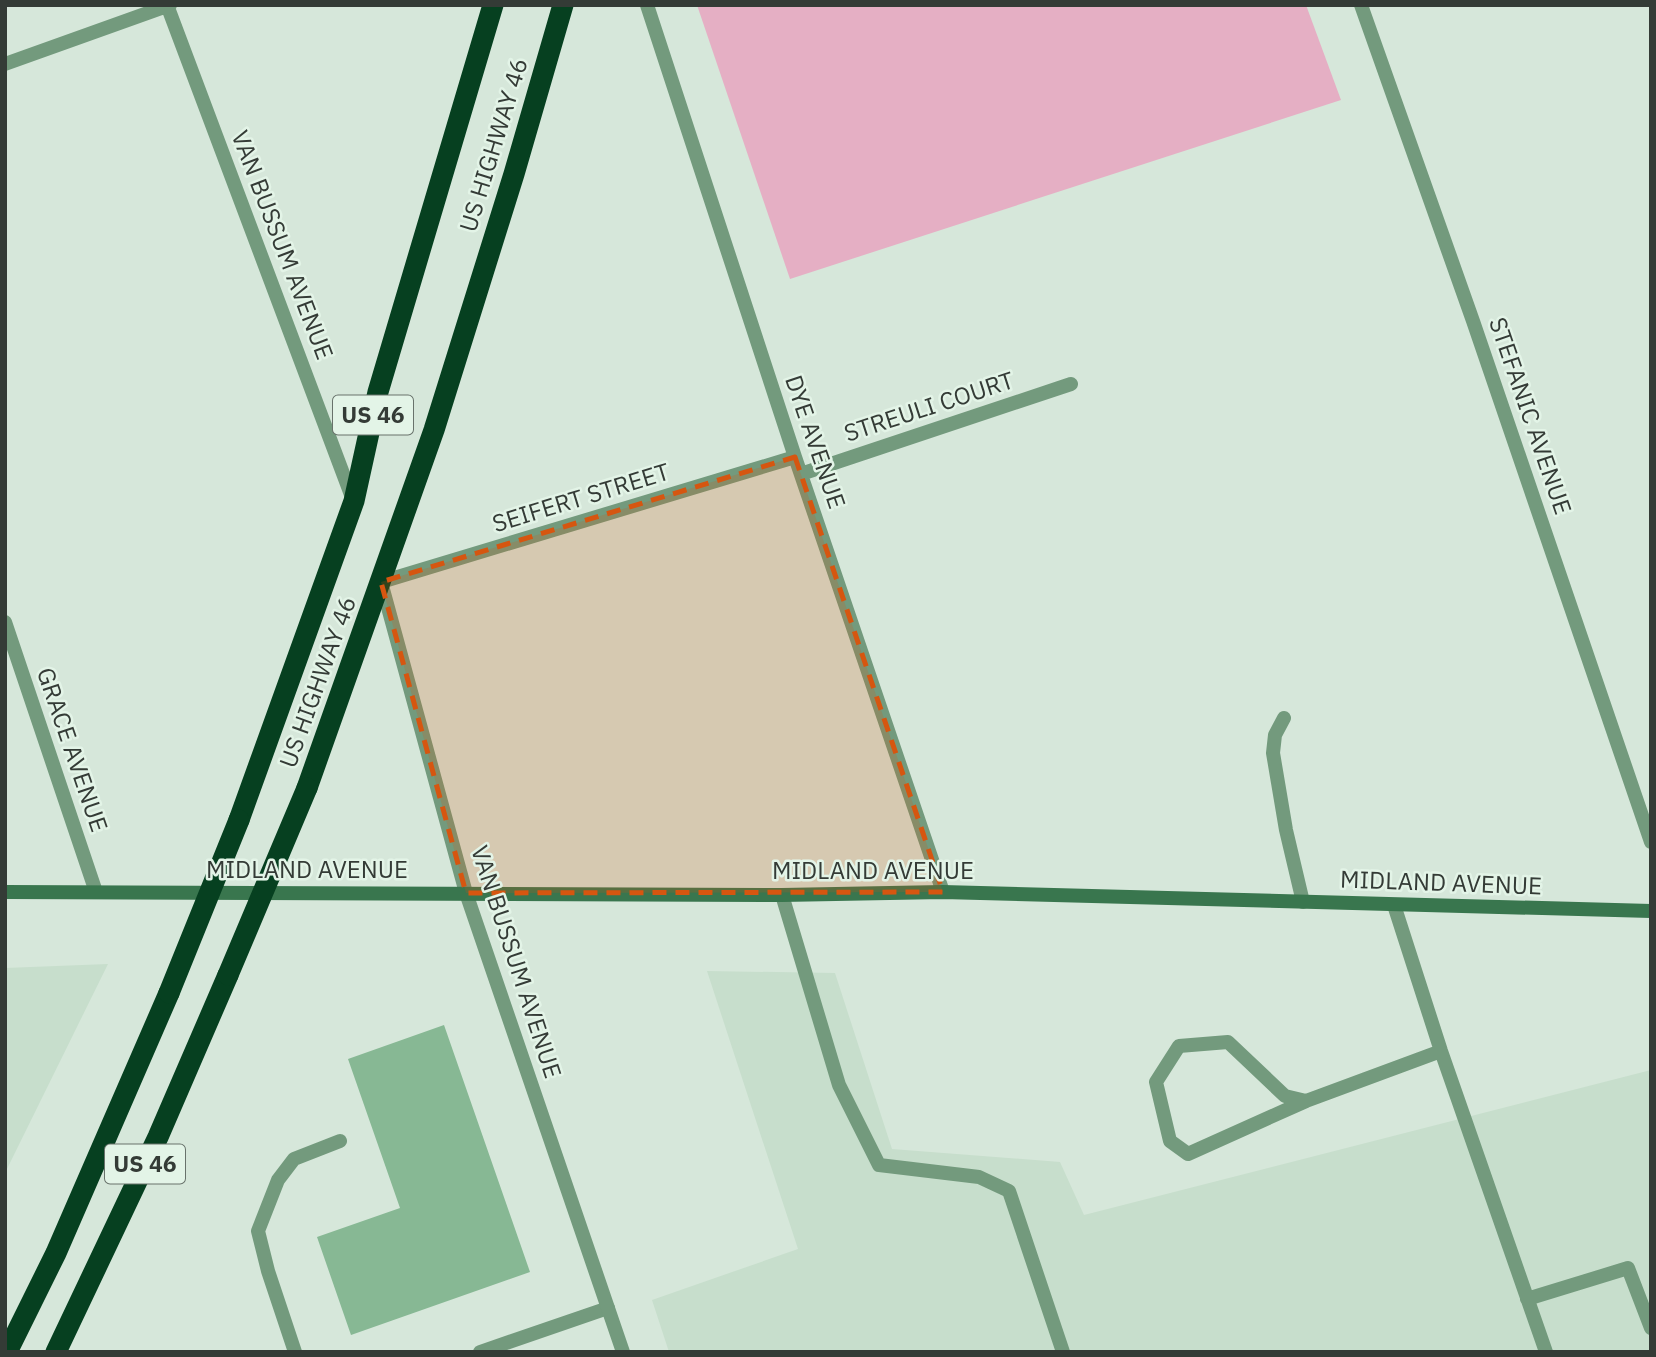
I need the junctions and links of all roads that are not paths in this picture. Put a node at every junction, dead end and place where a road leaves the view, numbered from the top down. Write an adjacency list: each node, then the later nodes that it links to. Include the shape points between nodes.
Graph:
1 (493, 5): 10 (highway, US HIGHWAY 46 / US 46, via 378,392)
2 (563, 5): 11 (highway, US HIGHWAY 46 / US 46, via 434,429)
3 (648, 5): 8 (street, DYE AVENUE)
4 (1361, 5): 14 (street, STEFANIC AVENUE)
5 (168, 6): 6 (street); 10 (street, VAN BUSSUM AVENUE)
6 (5, 64)
7 (1071, 384): 9 (street, STREULI COURT)
8 (795, 457): 9 (street, DYE AVENUE); 11 (street, SEIFERT STREET)
9 (801, 474): 17 (street, DYE AVENUE)
10 (354, 501): 29 (highway, US HIGHWAY 46 / US 46, bridge, via 239,820 169,993)
11 (381, 582): 18 (street, VAN BUSSUM AVENUE); 30 (highway, US HIGHWAY 46 / US 46, bridge, via 307,788 158,1137)
12 (5, 622): 16 (street, GRACE AVENUE)
13 (1284, 719): 20 (street, via 1275,735 1273,753)
14 (1651, 842)
15 (5, 892): 16 (street, MIDLAND AVENUE)
16 (96, 892): 18 (street, MIDLAND AVENUE)
17 (943, 892): 19 (street, MIDLAND AVENUE); 20 (street, MIDLAND AVENUE)
18 (466, 893): 19 (street, MIDLAND AVENUE); 27 (street, VAN BUSSUM AVENUE)
19 (782, 895): 34 (street, via 839,1085 880,1165 979,1177 1009,1191)
20 (1303, 902): 21 (street, MIDLAND AVENUE)
21 (1394, 905): 22 (street, MIDLAND AVENUE); 23 (street)
22 (1651, 911)
23 (1441, 1051): 24 (street); 26 (street)
24 (1306, 1101): 24 (street, via 1285,1096 1228,1042 1179,1046 1156,1083 1170,1141 1188,1154)
25 (340, 1141): 31 (street, via 294,1159 278,1180 258,1231)
26 (1527, 1299): 28 (street, via 1628,1268); 35 (street)
27 (608, 1308): 32 (street); 33 (street, VAN BUSSUM AVENUE)
28 (1651, 1328)
29 (8, 1352)
30 (56, 1352)
31 (295, 1352)
32 (480, 1352)
33 (623, 1352)
34 (1063, 1352)
35 (1546, 1352)

